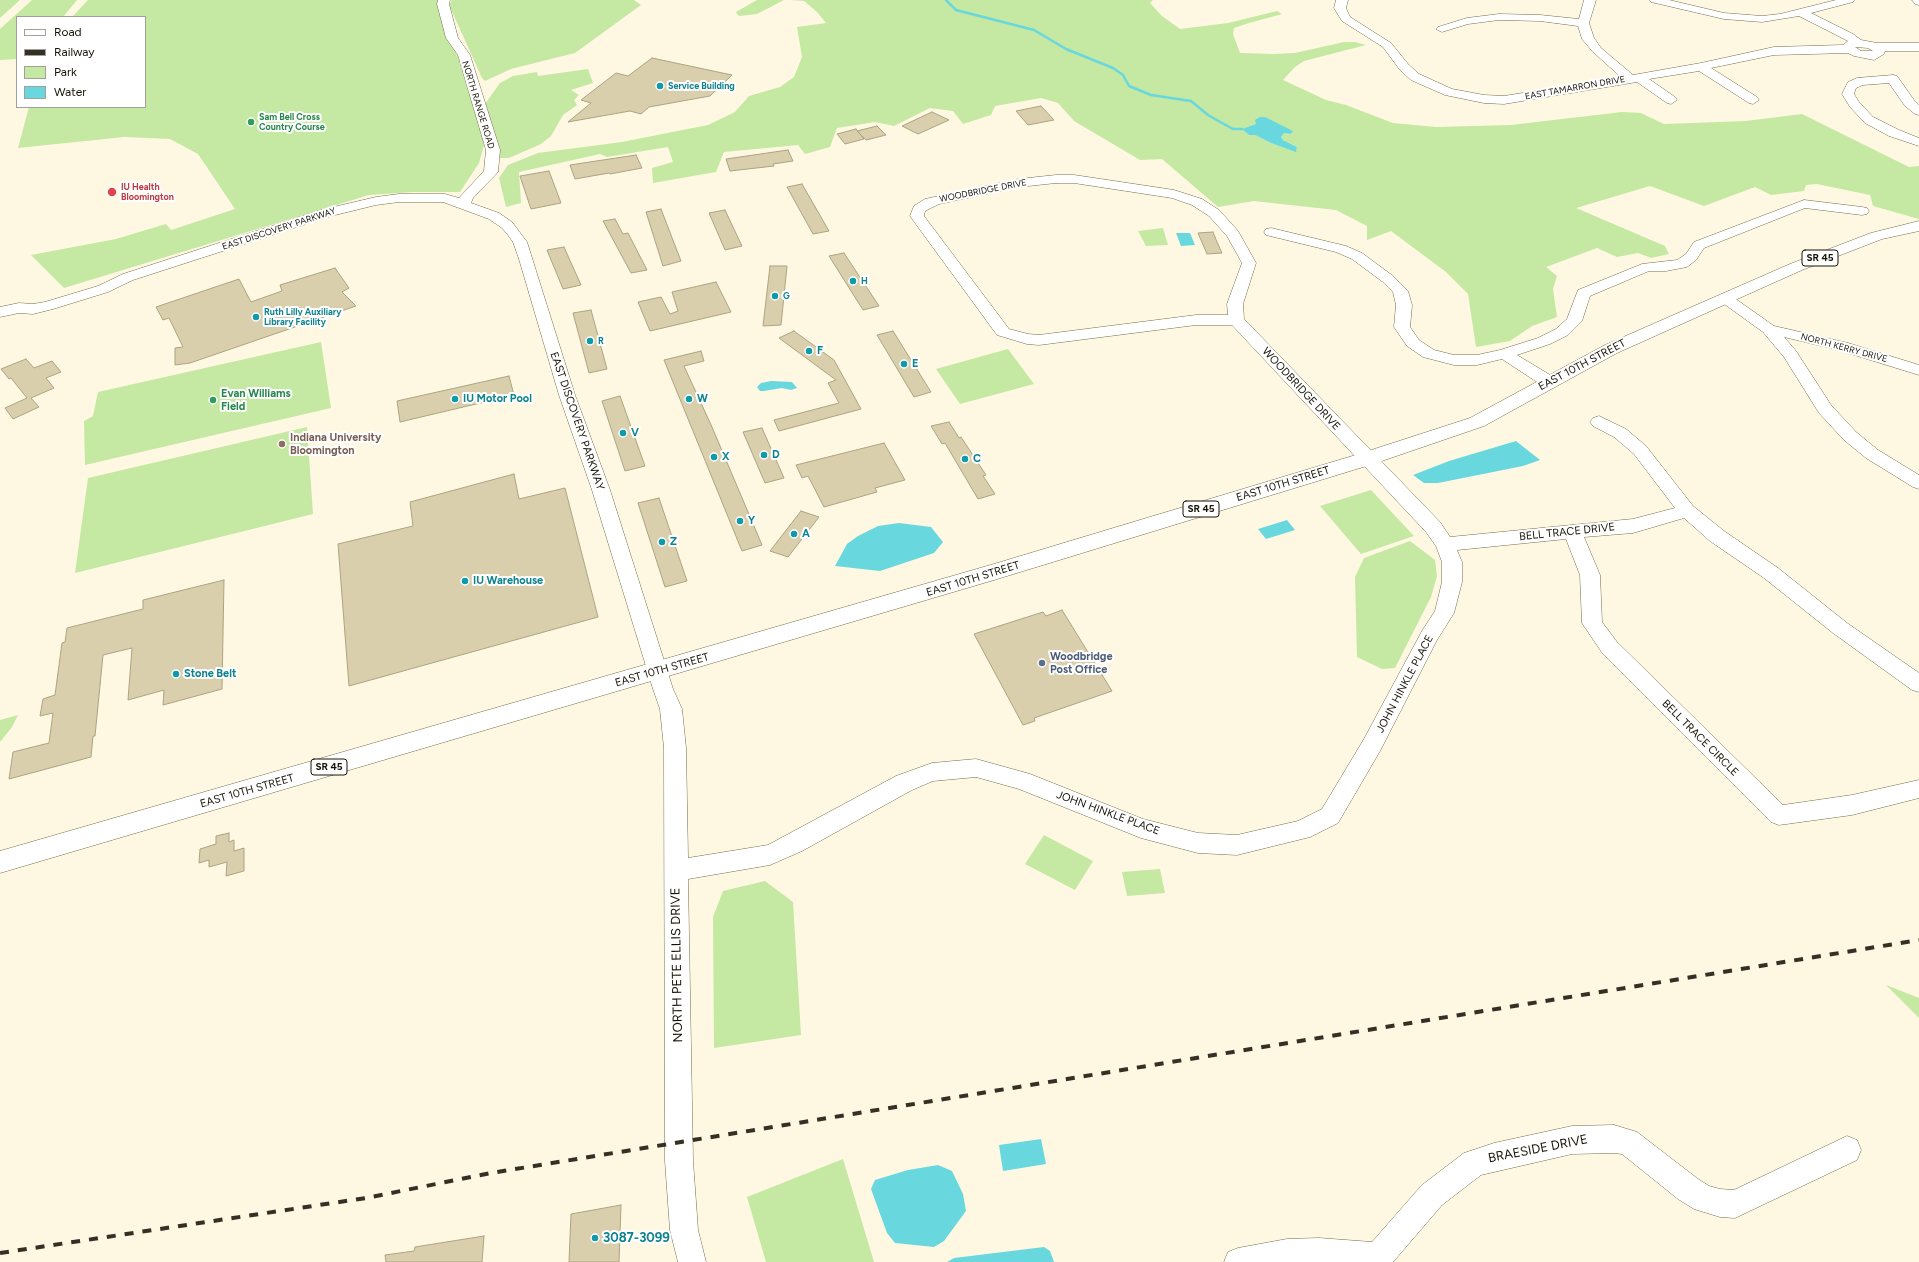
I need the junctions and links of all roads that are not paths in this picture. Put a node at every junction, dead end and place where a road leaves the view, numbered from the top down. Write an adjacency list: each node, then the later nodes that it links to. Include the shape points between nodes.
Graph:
1 (444, 0): 20 (street, NORTH RANGE ROAD, via 452,38 464,55 493,150 491,172)
2 (1342, 0): 14 (street, EAST TAMARRON DRIVE, via 1341,12 1350,23 1387,45 1415,77 1449,92 1484,99 1516,99)
3 (1590, 0): 7 (street)
4 (1655, 0): 6 (street, via 1724,16 1744,18 1770,18)
5 (1850, 0): 6 (street)
6 (1801, 12): 9 (street, via 1849,36)
7 (1583, 23): 8 (street, via 1504,17 1467,21); 14 (street, via 1592,44)
8 (1442, 29)
9 (1854, 46): 11 (street, EAST TAMARRON DRIVE); 13 (street, EAST TAMARRON DRIVE, via 1774,51)
10 (1919, 47): 11 (street, EAST TAMARRON DRIVE)
11 (1875, 52): 12 (street, EAST TAMARRON DRIVE); 15 (street)
12 (1919, 53)
13 (1701, 67): 14 (street, EAST TAMARRON DRIVE); 17 (street)
14 (1634, 78): 16 (street)
15 (1893, 78): 18 (street, via 1909,103); 19 (street, via 1856,82 1848,94 1870,120 1894,133)
16 (1672, 100)
17 (1753, 100)
18 (1919, 111)
19 (1919, 142)
20 (462, 204): 25 (street, EAST DISCOVERY PARKWAY, via 400,204 343,215 130,284); 39 (street, EAST DISCOVERY PARKWAY, via 494,216 507,225 520,242 567,395 601,490)
21 (1862, 211): 30 (street, via 1804,204 1709,241 1699,245 1691,257 1682,264 1647,267 1583,293 1574,321 1562,332 1544,341)
22 (1919, 226): 24 (main road, EAST 10TH STREET / SR 45, via 1877,236)
23 (1271, 232): 30 (street, via 1341,249 1357,256 1388,279 1400,291 1404,305 1402,327 1413,343 1429,354 1454,360 1477,360)
24 (1725, 298): 29 (street); 32 (main road, EAST 10TH STREET / SR 45, via 1625,342)
25 (33, 309): 26 (street, EAST DISCOVERY PARKWAY, via 19,308); 27 (street, EAST DISCOVERY PARKWAY, via 20,316)
26 (0, 312)
27 (0, 320)
28 (1236, 320): 28 (street, WOODBRIDGE DRIVE, via 1235,304 1249,263 1233,234 1220,219 1189,199 1174,194 1074,179 1056,179 1019,183 938,200 919,209 917,216 1003,332 1039,340 1196,320); 34 (street, WOODBRIDGE DRIVE)
29 (1769, 329): 31 (street, NORTH KERRY DRIVE, via 1842,346); 35 (street, via 1790,354 1825,410 1842,428 1872,454)
30 (1504, 354): 32 (street)
31 (1919, 370)
32 (1549, 382): 34 (main road, EAST 10TH STREET / SR 45, via 1477,422)
33 (1599, 422): 36 (street, via 1620,433 1640,450)
34 (1366, 459): 38 (street, JOHN HINKLE PLACE, via 1433,527); 39 (main road, EAST 10TH STREET / SR 45, via 994,572)
35 (1919, 483)
36 (1687, 511): 37 (street, BELL TRACE DRIVE, via 1634,526); 40 (street, via 1840,628)
37 (1572, 531): 38 (street, BELL TRACE DRIVE); 41 (street, BELL TRACE CIRCLE, via 1590,575 1592,622 1610,648 1778,815 1852,804)
38 (1445, 544): 43 (street, JOHN HINKLE PLACE, via 1452,562 1452,582 1444,613 1330,816 1302,830 1237,845 1198,843 1140,828 1022,781 976,768 932,772 904,783 770,855)
39 (658, 670): 42 (main road, EAST 10TH STREET / SR 45); 43 (street, NORTH PETE ELLIS DRIVE, via 671,709 675,748)
40 (1919, 684)
41 (1919, 789)
42 (0, 862)
43 (676, 870): 45 (street, NORTH PETE ELLIS DRIVE, via 679,1160 684,1230)
44 (1847, 1150): 46 (street, BRAESIDE DRIVE, via 1735,1204 1704,1198 1688,1189 1627,1142 1597,1138 1572,1140 1474,1163 1432,1195 1378,1257 1319,1252 1274,1255)
45 (692, 1262)
46 (1238, 1262)

